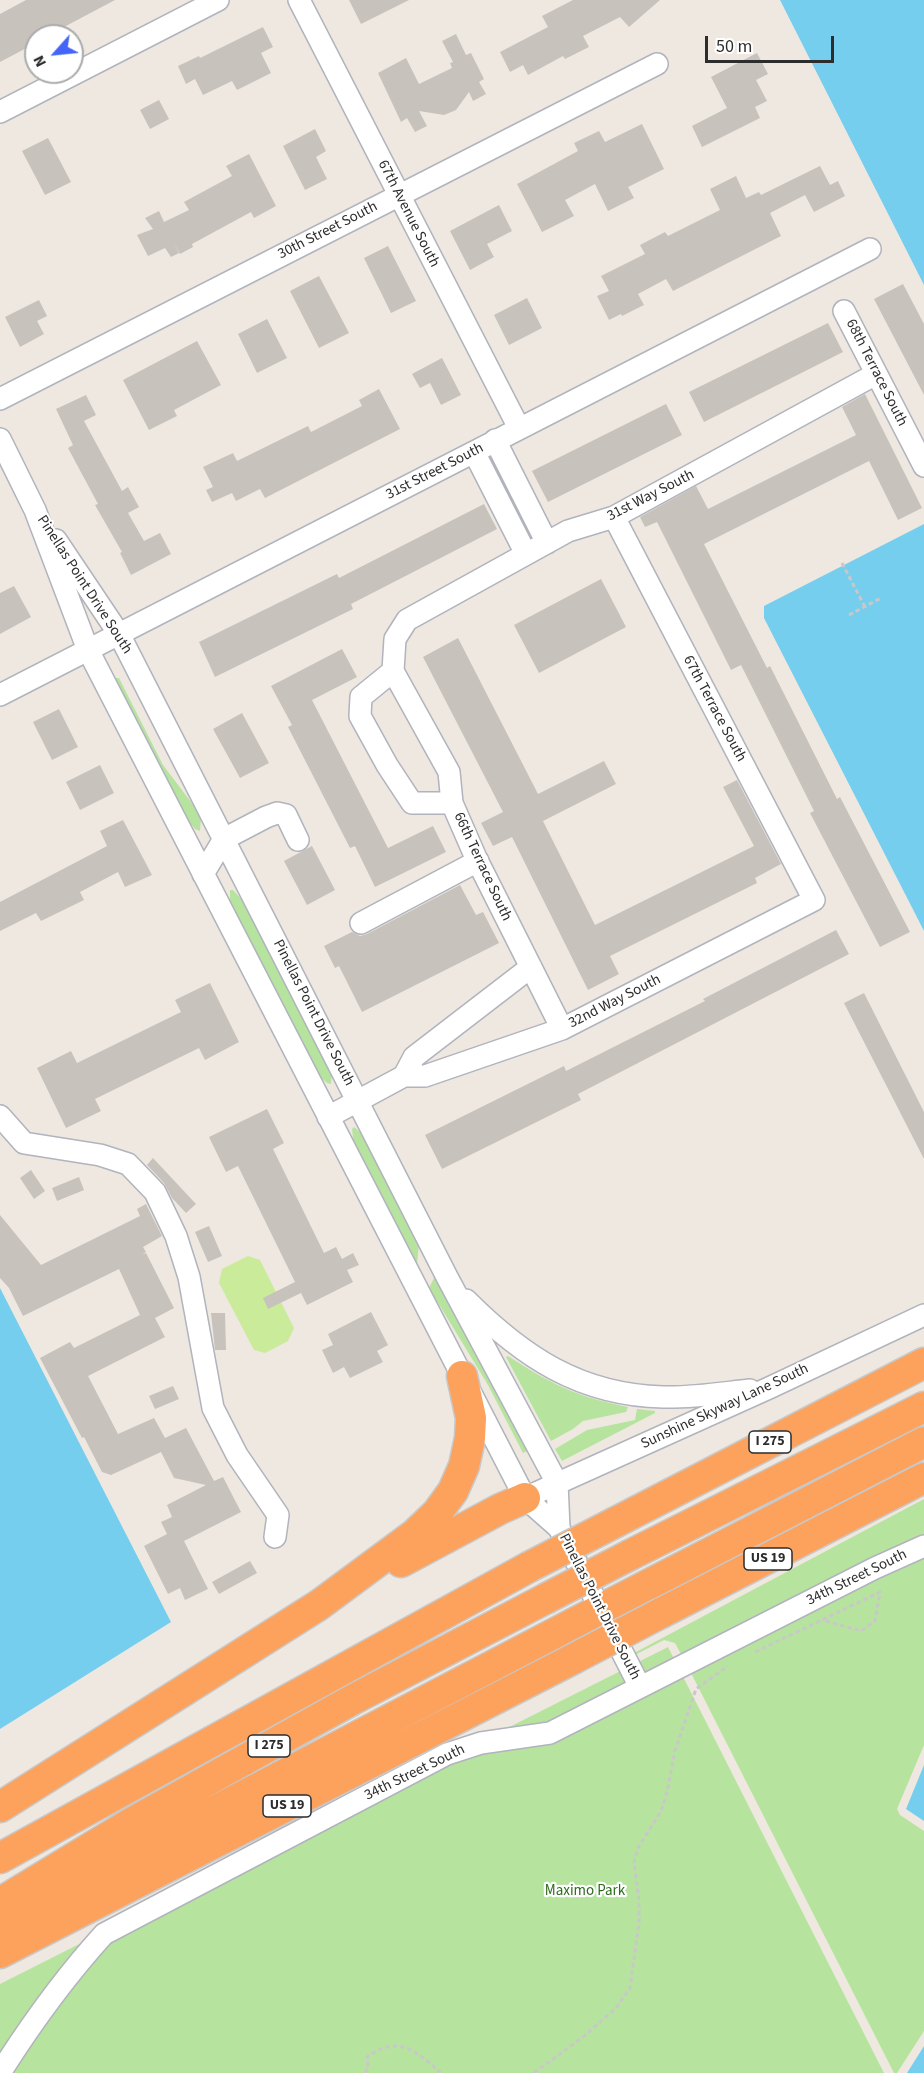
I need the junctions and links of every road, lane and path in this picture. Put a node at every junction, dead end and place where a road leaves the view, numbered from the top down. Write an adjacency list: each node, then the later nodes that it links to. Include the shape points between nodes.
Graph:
1 (218, 0): 4 (street)
2 (299, 0): 5 (street, 67th Avenue South)
3 (657, 64): 5 (street, 30th Street South)
4 (0, 112)
5 (398, 195): 9 (street, 30th Street South); 10 (street, 67th Avenue South)
6 (870, 249): 10 (street, 31st Street South)
7 (844, 311): 8 (street, 68th Terrace South)
8 (876, 374): 14 (street, 68th Terrace South); 16 (street, 31st Way South)
9 (0, 399)
10 (519, 428): 12 (street, 31st Street South)
11 (0, 439): 15 (street, Pinellas Point Drive South)
12 (495, 440): 13 (street, 31st Street South); 17 (street)
13 (474, 452): 18 (street); 23 (street, 31st Street South)
14 (924, 466)
15 (35, 510): 23 (street, Pinellas Point Drive South); 24 (street, Pinellas Point Drive South)
16 (614, 517): 17 (street, 31st Way South, via 568,531); 32 (street, 67th Terrace South)
17 (547, 543): 18 (street, 31st Way South)
18 (526, 554): 25 (street, 31st Way South, via 407,620 394,639)
19 (842, 563): 21 (path)
20 (881, 598): 21 (path)
21 (865, 607): 22 (path)
22 (849, 615)
23 (119, 634): 24 (street, 31st Street South); 28 (street, Pinellas Point Drive South)
24 (88, 650): 26 (street, 31st Street South); 31 (street, Pinellas Point Drive South)
25 (393, 671): 27 (street, 66th Terrace South, via 449,772); 27 (street, via 361,697 360,716 412,803)
26 (0, 695)
27 (452, 803): 30 (street, 66th Terrace South)
28 (224, 839): 29 (street, via 277,813 286,815); 31 (street); 39 (street, Pinellas Point Drive South)
29 (298, 840)
30 (478, 861): 33 (street); 34 (street, 66th Terrace South)
31 (203, 874): 41 (street, Pinellas Point Drive South)
32 (814, 900): 35 (street, 32nd Way South)
33 (361, 922)
34 (531, 967): 35 (street, 66th Terrace South); 36 (street, 32nd Way South)
35 (562, 1029): 37 (street, 32nd Way South)
36 (435, 1041): 37 (street); 38 (street, 32nd Way South, via 414,1057)
37 (450, 1068): 38 (street, 32nd Way South, via 425,1077)
38 (404, 1076): 39 (street, 32nd Way South)
39 (358, 1101): 41 (street, 32nd Way South); 42 (street, Pinellas Point Drive South)
40 (0, 1116): 55 (street, via 24,1143 100,1155 128,1164 155,1192 176,1236 189,1277 213,1408 237,1455 278,1515)
41 (328, 1117): 44 (street, Pinellas Point Drive South)
42 (432, 1247): 43 (street, Pinellas Point Drive South); 44 (street, via 427,1268)
43 (447, 1277): 48 (street, via 510,1341 551,1369 581,1382 665,1398); 52 (street, Pinellas Point Drive South)
44 (414, 1284): 47 (street, Pinellas Point Drive South)
45 (924, 1315): 48 (street, Sunshine Skyway Lane South)
46 (924, 1363): 64 (highway, I 275, bridge, via 529,1567)
47 (462, 1376): 53 (street, Pinellas Point Drive South); 57 (highway, via 471,1418 470,1438 453,1491 415,1534)
48 (769, 1388): 52 (street, Sunshine Skyway Lane South)
49 (924, 1407): 65 (highway, I 275, bridge, via 332,1711 131,1823)
50 (924, 1443): 58 (highway)
51 (924, 1478): 67 (highway, US 19, bridge)
52 (557, 1484): 53 (street, Sunshine Skyway Lane South); 54 (street, Pinellas Point Drive South)
53 (525, 1498): 54 (street, Pinellas Point Drive South); 57 (highway)
54 (559, 1528): 58 (street, Pinellas Point Drive South)
55 (275, 1537)
56 (924, 1546): 62 (street, 34th Street South)
57 (319, 1605): 63 (highway)
58 (601, 1609): 62 (street, Pinellas Point Drive South); 66 (highway)
59 (822, 1620): 59 (path, via 861,1631 875,1621 880,1592); 60 (path)
60 (750, 1654)
61 (730, 1664): 68 (path, via 696,1689 661,1811 638,1848 634,1862 639,1923 630,1988 616,2008)
62 (639, 1687): 69 (street, 34th Street South, via 550,1733 481,1743 447,1754 104,1934 27,2030)
63 (0, 1807)
64 (0, 1858)
65 (0, 1903)
66 (0, 1923)
67 (0, 1953)
68 (537, 2072)
69 (0, 2073)
70 (365, 2073): 71 (path, via 367,2057 390,2045 418,2053)
71 (441, 2073)

